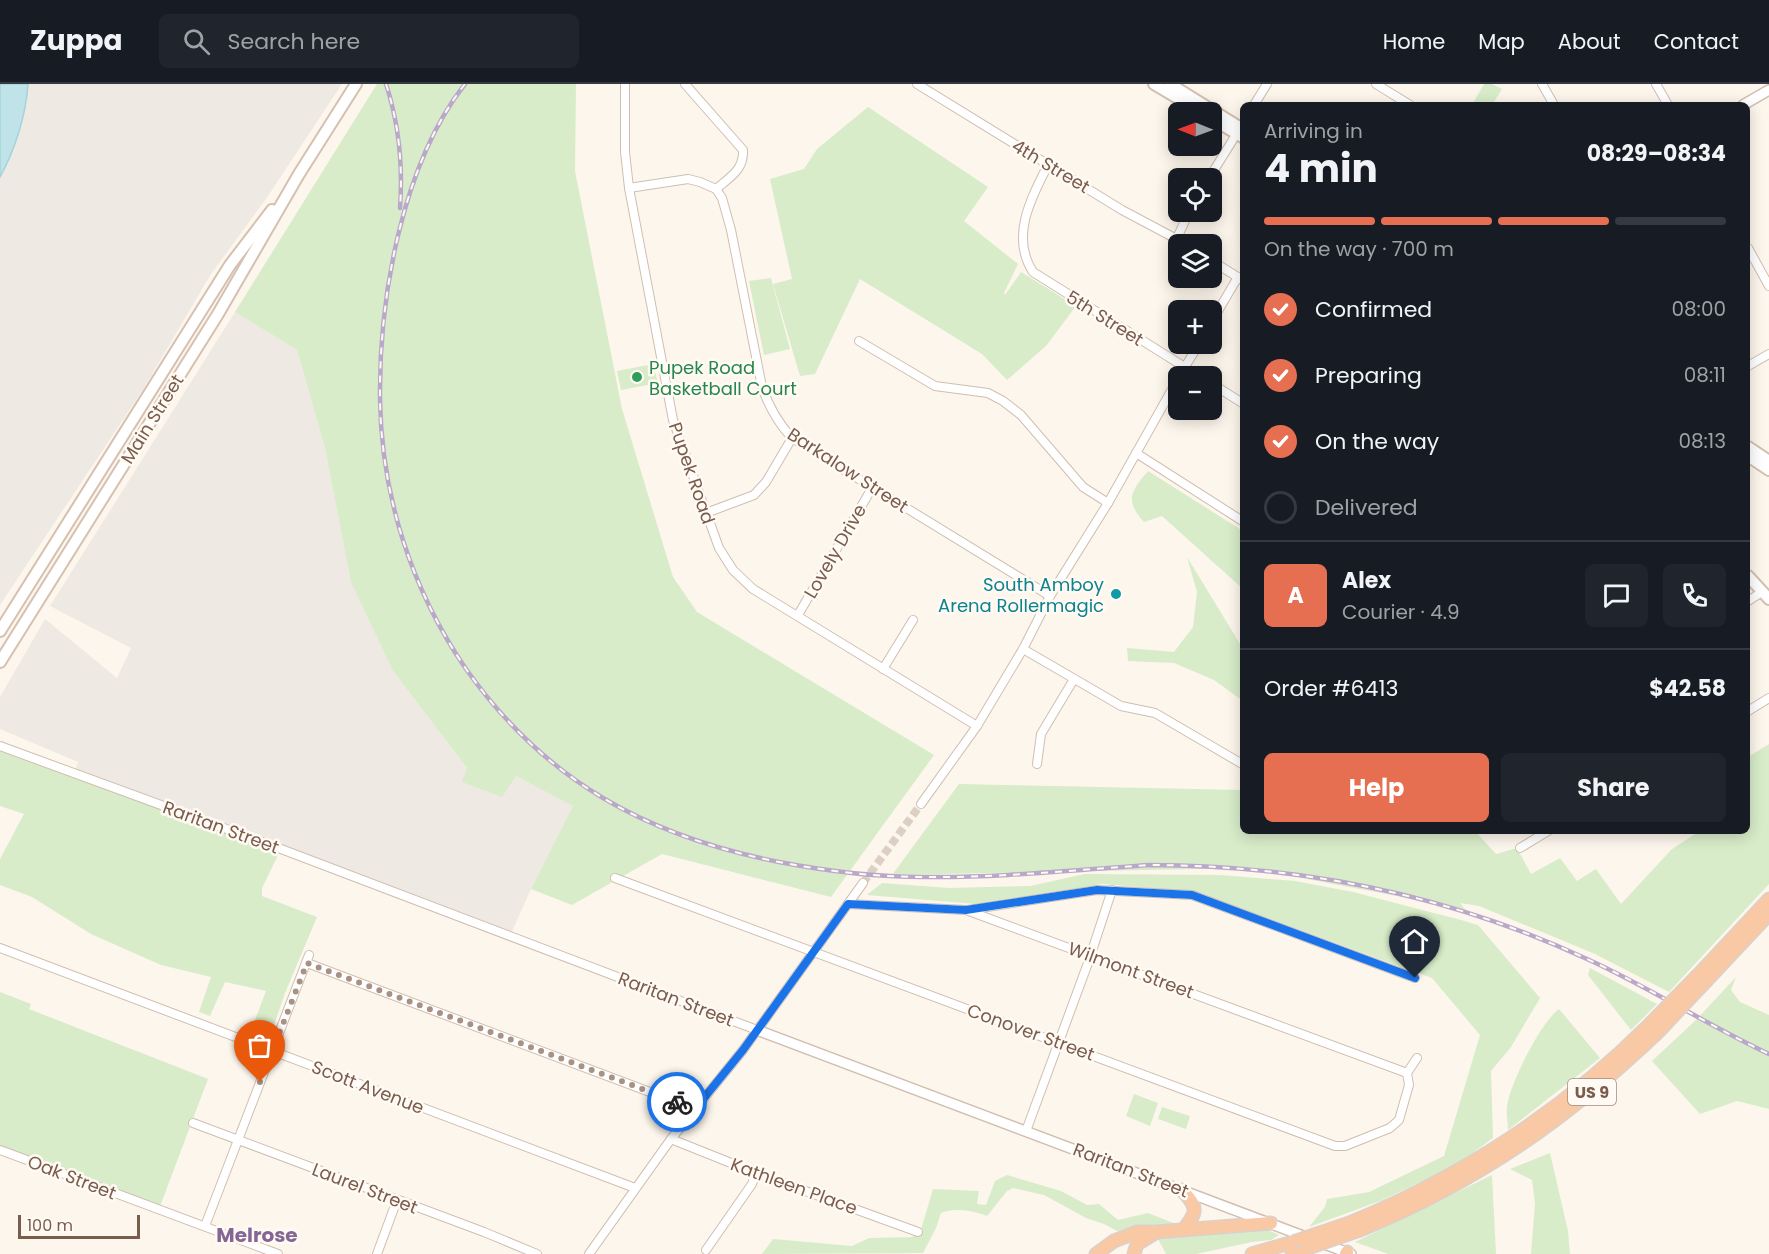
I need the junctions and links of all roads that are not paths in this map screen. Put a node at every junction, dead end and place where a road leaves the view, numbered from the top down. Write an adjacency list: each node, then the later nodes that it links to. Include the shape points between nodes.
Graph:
1 (356, 84): 25 (main road, Main Street)
2 (626, 84): 26 (street, Pupek Road)
3 (685, 84): 27 (street, via 743,150 740,168)
4 (918, 84): 23 (street, 4th Street)
5 (1154, 84): 13 (main road)
6 (1170, 84): 20 (main road)
7 (1267, 84): 14 (street)
8 (1376, 84): 15 (street)
9 (1542, 84): 16 (street)
10 (1656, 84): 17 (street)
11 (1766, 84): 12 (street)
12 (1769, 90): 18 (street)
13 (1184, 102)
14 (1256, 102)
15 (1405, 102)
16 (1552, 102)
17 (1666, 102)
18 (1748, 102)
19 (1222, 123): 21 (main road)
20 (1240, 129)
21 (1240, 130)
22 (1240, 132): 24 (street)
23 (1048, 165): 28 (street, 4th Street); 38 (street, 5th Street, via 1029,202 1024,225 1022,249 1033,272)
24 (1216, 168)
25 (299, 174): 58 (main road, Main Street, via 230,266); 60 (main road, Main Street, via 218,314)
26 (629, 188): 27 (street, via 688,179); 50 (street, Pupek Road, via 673,420)
27 (716, 189): 42 (street, Barkalow Street, via 731,230 762,387 770,410)
28 (1169, 234)
29 (1750, 252): 33 (street)
30 (1222, 267): 31 (street)
31 (1240, 278)
32 (1240, 280): 34 (street)
33 (1769, 286)
34 (1222, 307)
35 (859, 341): 49 (street, via 935,386 988,393 1003,401 1021,415 1083,487)
36 (1769, 354): 37 (street)
37 (1750, 365)
38 (1182, 366)
39 (1222, 390): 41 (street)
40 (1168, 396): 45 (street)
41 (1240, 402)
42 (792, 438): 48 (street, Barkalow Street); 50 (street, via 754,495)
43 (1750, 450): 46 (main road)
44 (1750, 451): 47 (main road)
45 (1136, 453): 49 (street); 51 (street)
46 (1769, 461)
47 (1769, 470)
48 (872, 488): 53 (street, Barkalow Street); 56 (street, Lovely Drive)
49 (1108, 503): 53 (street)
50 (706, 513): 56 (street, Pupek Road, via 719,548 733,570 753,589)
51 (1240, 519)
52 (1750, 578): 54 (main road)
53 (1050, 596): 59 (street)
54 (1766, 596): 55 (street)
55 (1750, 600)
56 (798, 615): 61 (street, Pupek Road)
57 (913, 620): 61 (street)
58 (0, 631)
59 (1023, 649): 62 (street); 65 (street)
60 (0, 662)
61 (883, 669): 65 (street, Pupek Road)
62 (1074, 679): 67 (street, via 1121,706 1155,713); 68 (street, via 1041,734)
63 (1769, 698): 64 (street)
64 (1750, 710)
65 (977, 726): 69 (street)
66 (0, 746): 85 (street, Raritan Street)
67 (1240, 763)
68 (1037, 764)
69 (921, 804)
70 (1543, 834): 71 (street)
71 (1520, 848)
72 (615, 878): 80 (street, Conover Street)
73 (863, 883): 76 (street)
74 (1112, 890): 77 (street); 81 (street); 83 (street, via 1192,895)
75 (1769, 899): 82 (highway, US 9)
76 (848, 904): 77 (street, Wilmont Street); 80 (street)
77 (966, 910): 81 (street, Wilmont Street)
78 (1769, 914): 82 (highway, US 9)
79 (0, 948): 87 (street, Scott Avenue)
80 (813, 951): 85 (street); 86 (street, Conover Street)
81 (1091, 955): 86 (street); 89 (street, Wilmont Street)
82 (1702, 977): 84 (highway, US 9, bridge)
83 (1415, 978)
84 (1654, 1028): 102 (highway, US 9, via 1522,1133); 102 (highway, US 9, via 1585,1098 1520,1146 1418,1205)
85 (757, 1030): 90 (street); 92 (street, Raritan Street)
86 (1059, 1042): 89 (street, Conover Street, via 1335,1146 1345,1146 1390,1128 1399,1120 1409,1085); 92 (street)
87 (272, 1050): 90 (street, via 308,959); 94 (street); 97 (street, Scott Avenue)
88 (1417, 1058): 89 (street)
89 (1407, 1073)
90 (695, 1109): 93 (street)
91 (193, 1123): 94 (street, Laurel Street)
92 (1026, 1131): 98 (street, Raritan Street)
93 (671, 1139): 96 (street, Kathleen Place); 97 (street)
94 (238, 1140): 99 (street, Laurel Street); 101 (street)
95 (0, 1150): 101 (street, Oak Street)
96 (756, 1173): 104 (street, Kathleen Place); 107 (street)
97 (635, 1188): 111 (street)
98 (1182, 1190): 100 (street, Raritan Street); 103 (highway, via 1195,1209)
99 (397, 1200): 109 (street); 110 (street, Laurel Street)
100 (1271, 1223): 103 (highway); 115 (street, Raritan Street)
101 (205, 1226): 108 (street, Oak Street)
102 (1356, 1226): 106 (highway, US 9, bridge); 106 (highway, US 9, bridge, via 1308,1248)
103 (1183, 1230): 105 (highway)
104 (918, 1232)
105 (1156, 1232): 112 (highway, via 1126,1235); 113 (highway, via 1137,1244)
106 (1293, 1248): 114 (highway, US 9)
107 (706, 1250)
108 (278, 1254)
109 (377, 1254)
110 (537, 1254)
111 (589, 1254)
112 (1096, 1254)
113 (1134, 1254)
114 (1252, 1254)
115 (1348, 1254)

